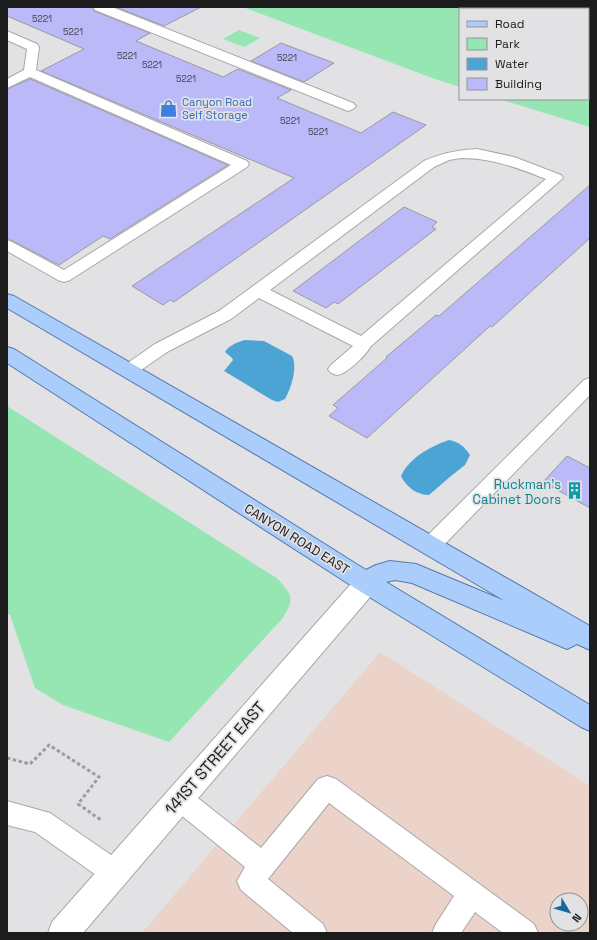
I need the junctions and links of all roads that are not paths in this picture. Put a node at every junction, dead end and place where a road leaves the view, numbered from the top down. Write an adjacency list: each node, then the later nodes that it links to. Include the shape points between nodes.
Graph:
1 (100, 7): 5 (street)
2 (7, 36): 3 (lane, via 33,47)
3 (30, 72): 4 (lane); 6 (lane, via 242,164 64,277)
4 (7, 84)
5 (348, 106)
6 (7, 245)
7 (259, 291): 9 (lane); 9 (lane, via 440,158 467,153 496,156 556,178); 12 (lane, via 225,316 162,348)
8 (7, 300): 12 (main road)
9 (362, 344): 11 (lane, via 360,350)
10 (7, 354): 15 (main road, CANYON ROAD EAST)
11 (337, 369)
12 (128, 371): 14 (main road)
13 (590, 384): 14 (lane)
14 (432, 545): 16 (main road)
15 (367, 583): 17 (main road, via 379,573 395,570 416,574); 18 (main road, CANYON ROAD EAST); 19 (street, 141ST STREET EAST)
16 (590, 638)
17 (590, 648)
18 (590, 719)
19 (180, 799): 21 (lane); 22 (street, 141ST STREET EAST)
20 (7, 813): 22 (lane, via 41,821)
21 (263, 865): 23 (lane, via 327,787); 25 (lane, via 250,881)
22 (115, 873): 24 (street, 141ST STREET EAST)
23 (471, 894): 26 (lane); 27 (lane)
24 (63, 933)
25 (314, 933)
26 (445, 933)
27 (525, 933)

